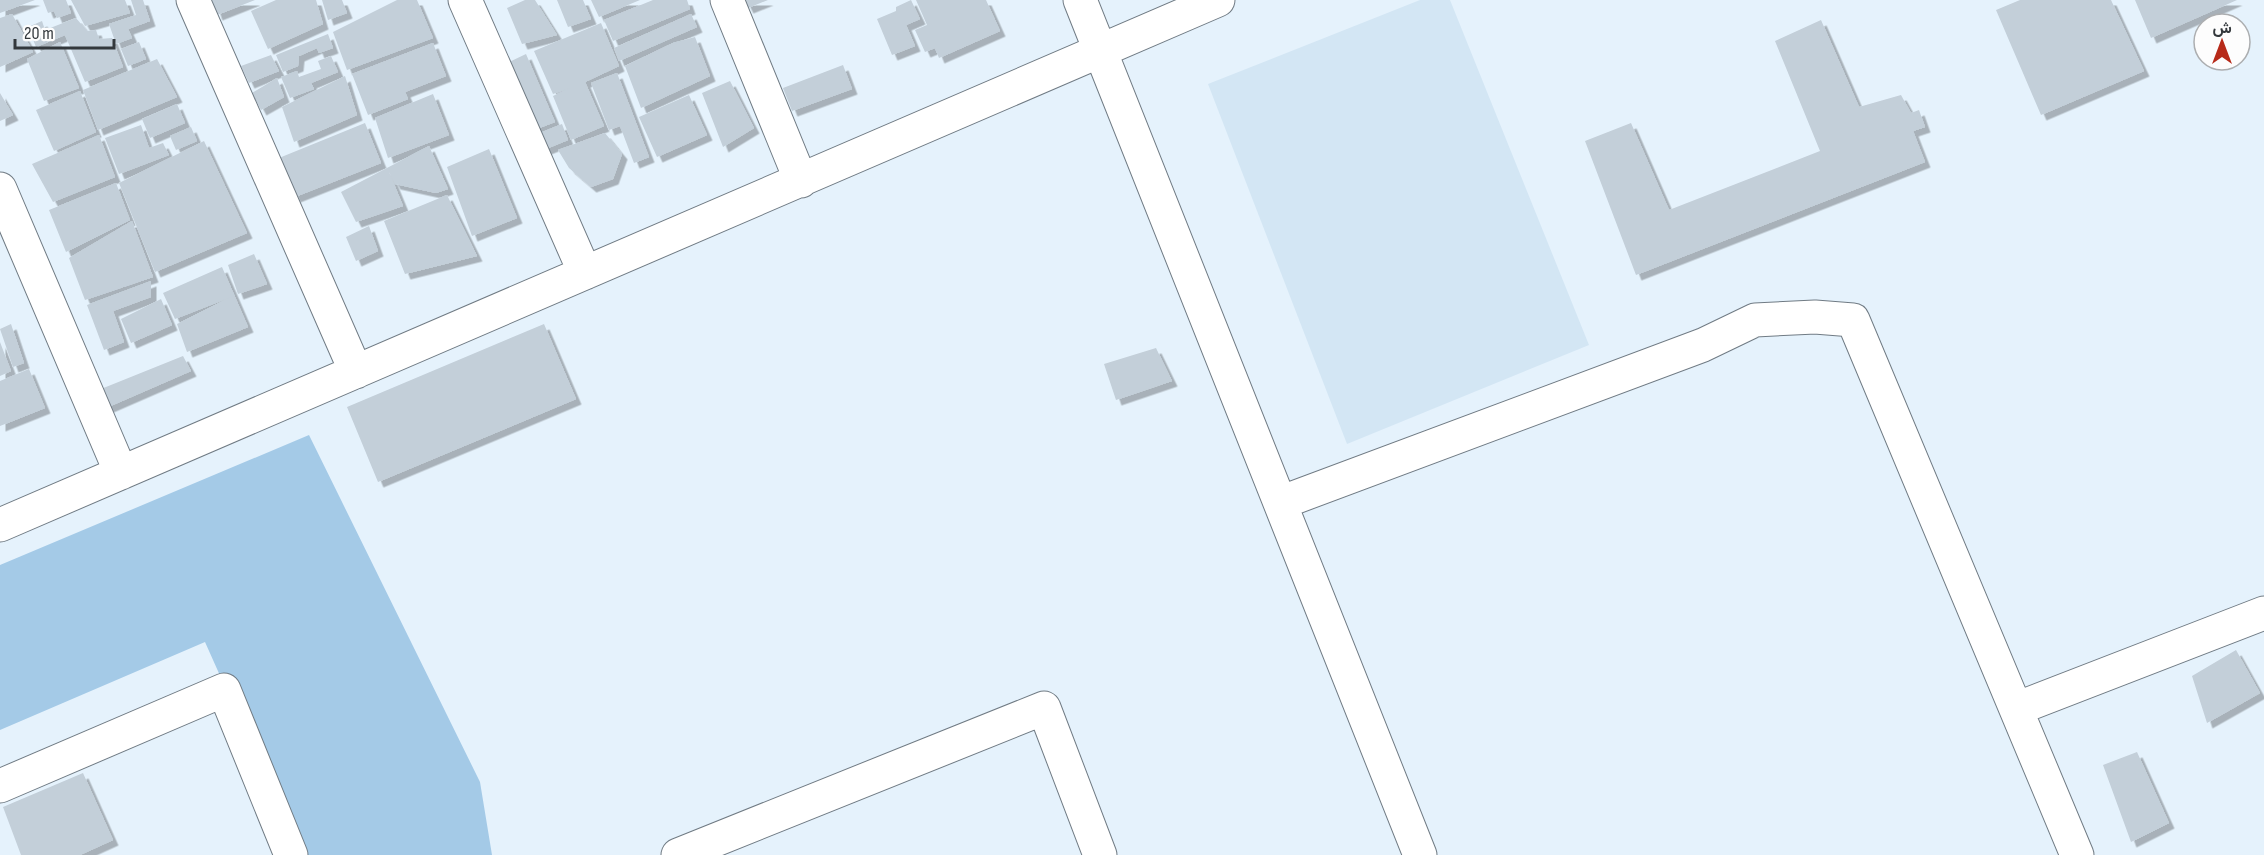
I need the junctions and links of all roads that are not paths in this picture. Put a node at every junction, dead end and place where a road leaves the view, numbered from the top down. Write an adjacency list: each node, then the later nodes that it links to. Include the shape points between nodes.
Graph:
1 (193, 0): 10 (street)
2 (465, 0): 9 (street)
3 (727, 0): 7 (street)
4 (1080, 0): 6 (street)
5 (1218, 0): 6 (street)
6 (1100, 51): 7 (street); 12 (street)
7 (801, 181): 9 (street)
8 (0, 189): 11 (street)
9 (585, 273): 10 (street)
10 (356, 372): 11 (street)
11 (121, 473): 13 (street)
12 (1280, 503): 15 (street, via 1703,345 1755,320 1853,320); 20 (street)
13 (0, 525)
14 (2264, 613): 15 (street)
15 (2016, 709): 21 (street)
16 (0, 786): 17 (street, via 224,690)
17 (291, 855)
18 (678, 855): 19 (street, via 1044,708)
19 (1100, 855)
20 (1420, 855)
21 (2077, 855)

